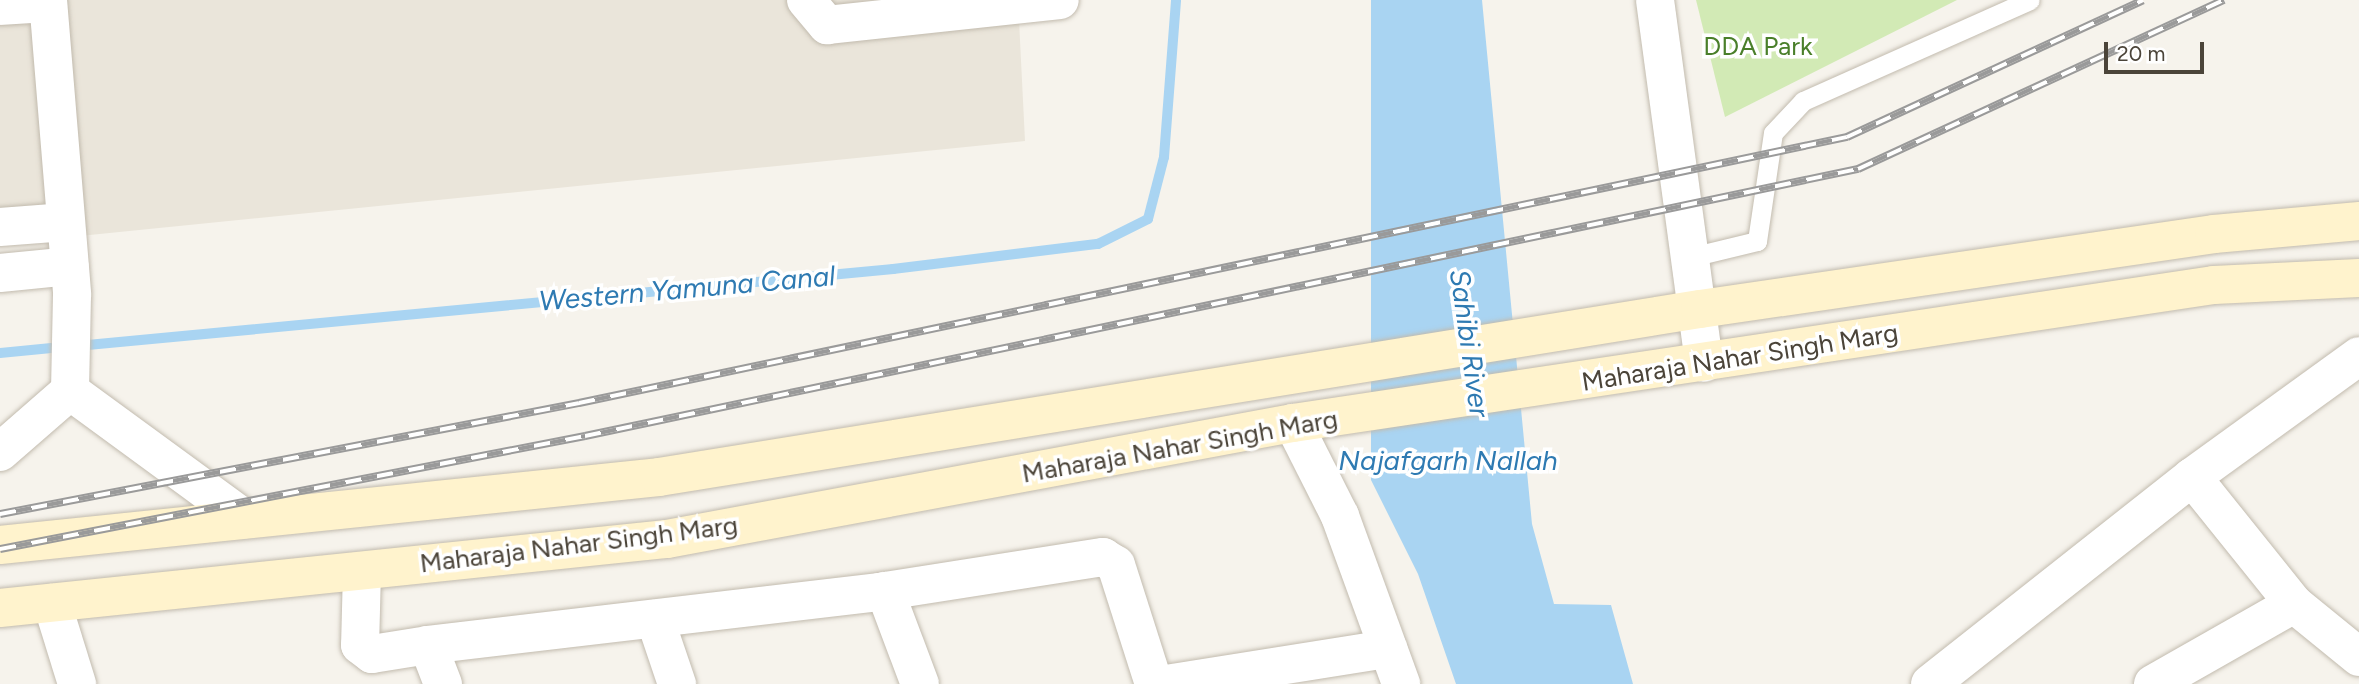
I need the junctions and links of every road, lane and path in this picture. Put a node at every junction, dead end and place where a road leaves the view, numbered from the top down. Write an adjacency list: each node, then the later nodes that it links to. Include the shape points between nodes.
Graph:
1 (806, 0): 2 (street, via 827,25)
2 (1060, 0)
3 (1655, 0): 10 (street)
4 (2030, 0): 10 (lane, via 1803,101 1773,133 1757,241)
5 (48, 1): 6 (street); 8 (street)
6 (0, 6)
7 (2359, 221): 14 (main road, Maharaja Nahar Singh Marg, via 2214,234)
8 (66, 222): 9 (street); 13 (street)
9 (0, 228)
10 (1691, 257): 14 (street)
11 (0, 274): 13 (street)
12 (2359, 278): 16 (main road, Maharaja Nahar Singh Marg, via 2214,285)
13 (71, 281): 17 (street)
14 (1700, 309): 16 (street); 21 (main road, Maharaja Nahar Singh Marg, via 659,477)
15 (2359, 356): 20 (street)
16 (1704, 363): 18 (main road, Maharaja Nahar Singh Marg)
17 (70, 382): 19 (street); 21 (street)
18 (1308, 423): 23 (main road, Maharaja Nahar Singh Marg, via 667,539); 30 (street)
19 (0, 452)
20 (2192, 477): 26 (street); 39 (street)
21 (245, 519): 22 (main road, Maharaja Nahar Singh Marg)
22 (0, 545)
23 (362, 571): 25 (main road, Maharaja Nahar Singh Marg); 29 (street, via 360,645 365,651)
24 (879, 592): 28 (street); 35 (street, via 885,591); 36 (street, via 1102,557 1116,565)
25 (52, 603): 27 (main road, Maharaja Nahar Singh Marg); 32 (street)
26 (2294, 604): 31 (street); 40 (street)
27 (0, 608)
28 (655, 618): 29 (street); 34 (street)
29 (429, 645): 33 (street)
30 (1388, 649): 37 (street); 38 (street)
31 (2359, 657)
32 (77, 684)
33 (443, 684)
34 (677, 684)
35 (920, 684)
36 (1154, 684)
37 (1166, 684)
38 (1401, 684)
39 (1930, 684)
40 (2153, 684)

